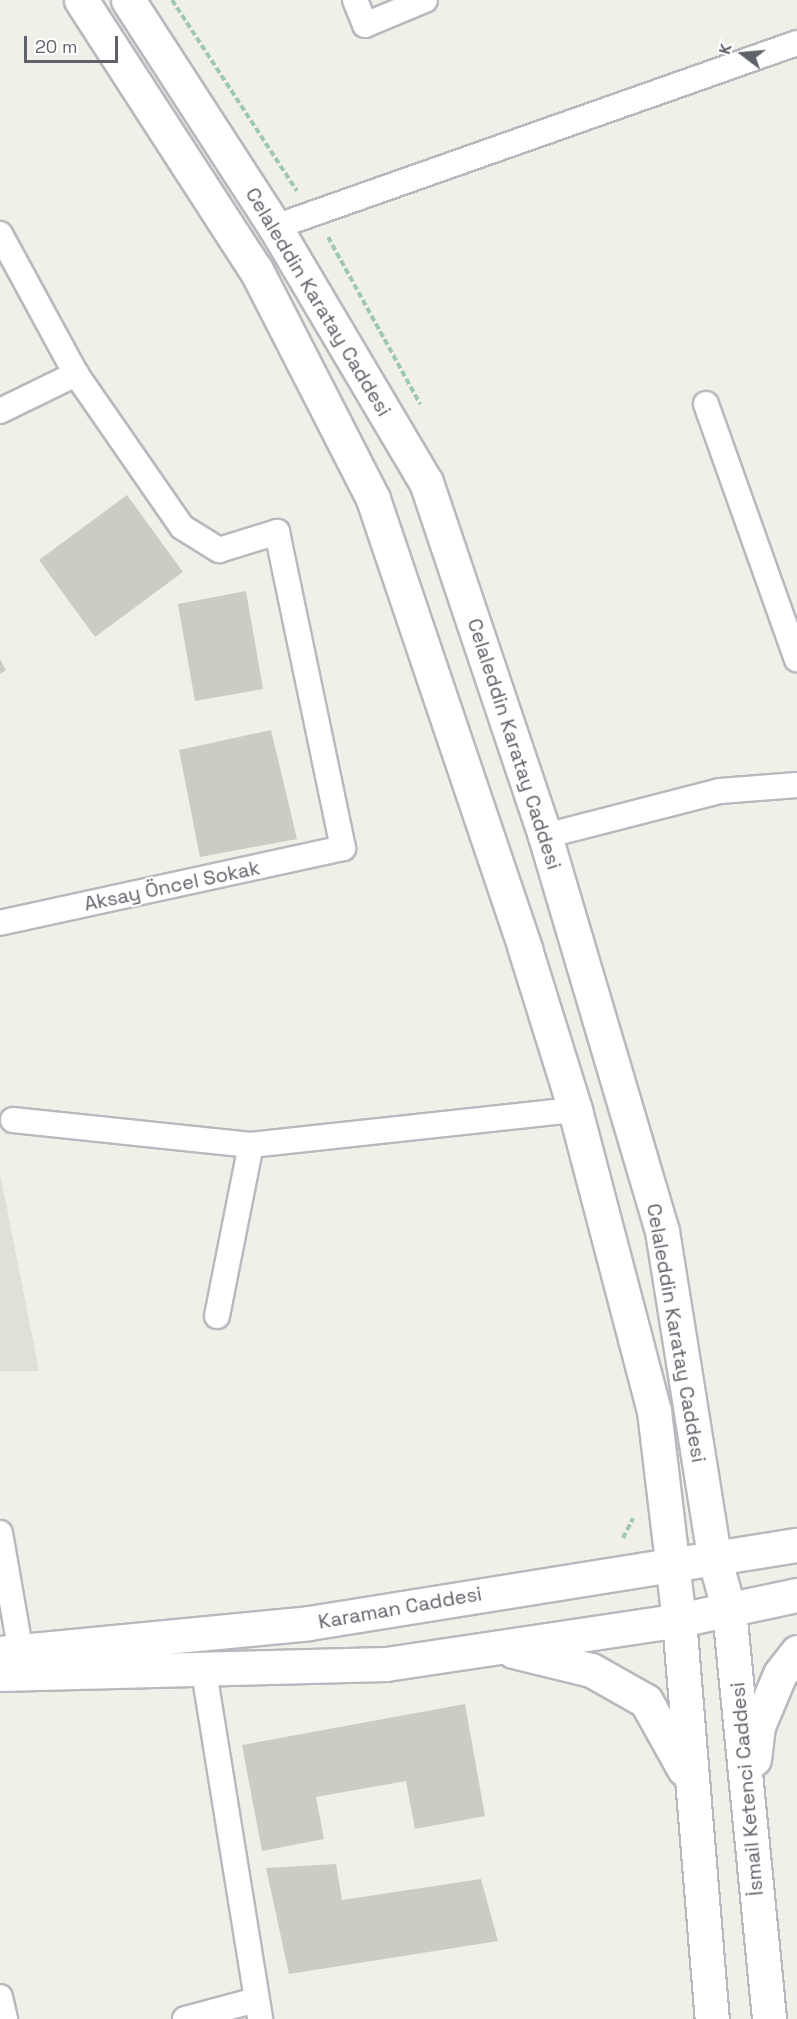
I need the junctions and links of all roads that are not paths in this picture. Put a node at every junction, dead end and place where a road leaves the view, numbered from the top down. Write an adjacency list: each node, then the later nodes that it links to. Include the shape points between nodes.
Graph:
1 (81, 0): 15 (main road, Celaleddin Karatay Caddesi, via 256,270 374,499)
2 (128, 0): 6 (main road, Celaleddin Karatay Caddesi)
3 (355, 0): 4 (street, via 366,24)
4 (425, 0)
5 (797, 43): 6 (street)
6 (275, 227): 13 (main road, Celaleddin Karatay Caddesi, via 426,482)
7 (0, 234): 8 (street)
8 (75, 374): 10 (street); 14 (street, Aksay Öncel Sokak, via 182,527 219,550 278,532 343,848)
9 (706, 404): 11 (street)
10 (0, 411)
11 (797, 659)
12 (797, 785): 13 (street, via 720,791)
13 (545, 836): 21 (main road, Celaleddin Karatay Caddesi, via 662,1231)
14 (0, 923)
15 (575, 1110): 17 (street); 22 (main road, Celaleddin Karatay Caddesi, via 654,1411)
16 (13, 1120): 17 (street)
17 (251, 1145): 18 (street)
18 (218, 1316)
19 (0, 1533): 28 (street)
20 (797, 1545): 21 (main road, Karaman Caddesi)
21 (716, 1561): 22 (main road, Karaman Caddesi); 24 (main road, İsmail Ketenci Caddesi)
22 (672, 1562): 25 (main road); 28 (main road, Karaman Caddesi, via 309,1623)
23 (797, 1595): 24 (main road)
24 (729, 1610): 25 (main road); 31 (main road, İsmail Ketenci Caddesi)
25 (679, 1620): 26 (main road); 30 (main road)
26 (500, 1647): 29 (main road, via 386,1665); 30 (main road, via 591,1670 646,1701)
27 (797, 1652): 31 (main road, via 780,1674 758,1726)
28 (11, 1663): 29 (main road)
29 (204, 1672): 33 (street)
30 (688, 1776): 36 (main road)
31 (748, 1802): 37 (main road, İsmail Ketenci Caddesi)
32 (0, 1997): 34 (street)
33 (258, 2010): 35 (street)
34 (4, 2019)
35 (185, 2019)
36 (712, 2019)
37 (768, 2019)

